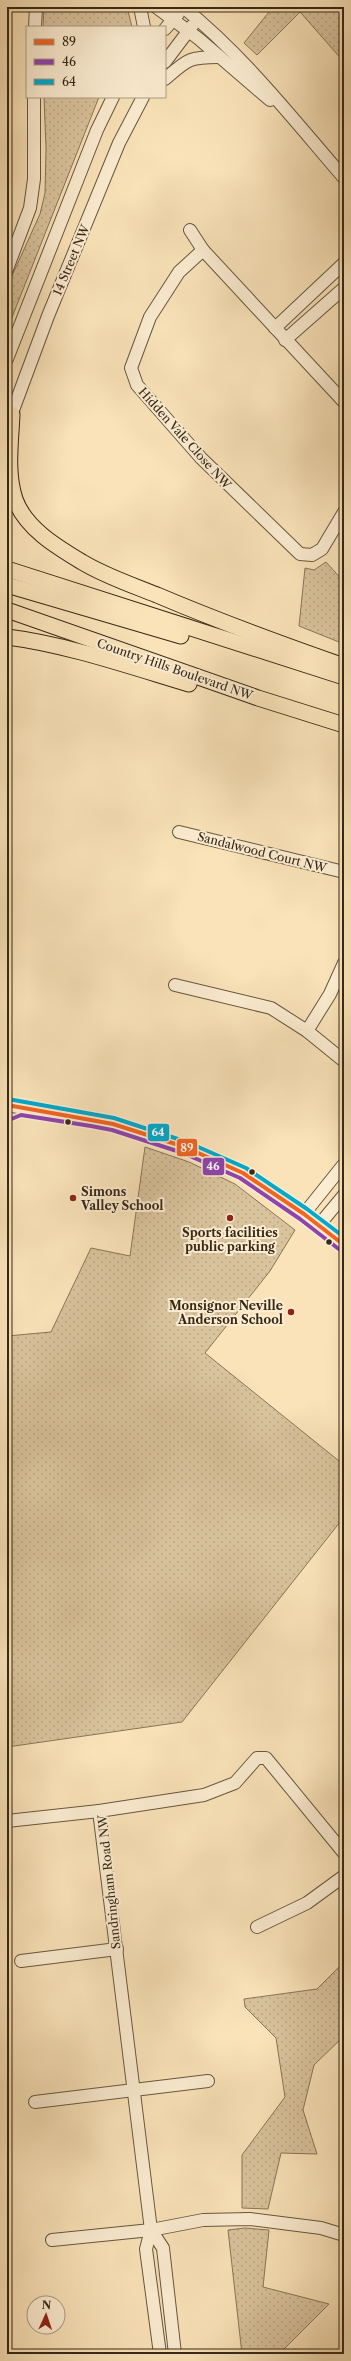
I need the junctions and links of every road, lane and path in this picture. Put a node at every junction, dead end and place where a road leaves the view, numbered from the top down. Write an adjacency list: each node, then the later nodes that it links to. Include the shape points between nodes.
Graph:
1 (36, 7): 7 (street)
2 (140, 7): 8 (street)
3 (156, 7): 6 (street)
4 (184, 7): 5 (street); 6 (street)
5 (198, 18): 10 (street); 19 (street, via 262,82)
6 (173, 20): 9 (street); 10 (street)
7 (35, 26)
8 (144, 26)
9 (166, 28)
10 (188, 31): 11 (street); 12 (street)
11 (218, 57): 13 (street, via 192,58); 19 (street)
12 (166, 61)
13 (166, 78)
14 (34, 98): 24 (street, via 34,180 30,208)
15 (113, 98): 28 (street, 14 Street NW, via 97,130)
16 (142, 98): 18 (street, 14 Street NW)
17 (146, 98): 18 (street)
18 (135, 110): 30 (street, 14 Street NW, via 48,316)
19 (292, 118): 20 (street)
20 (344, 178)
21 (190, 230): 22 (street)
22 (203, 250): 26 (street); 31 (street, Hidden Vale Close NW, via 179,272 150,317 131,368 137,385 201,458 300,554 312,555 322,550)
23 (344, 263): 26 (street)
24 (7, 268)
25 (344, 288): 27 (street)
26 (275, 328): 27 (street)
27 (285, 340): 29 (street)
28 (7, 359)
29 (344, 402)
30 (10, 420): 36 (main road, via 10,471 15,499 25,517 40,534 83,563 134,586 223,623)
31 (344, 512)
32 (7, 569): 37 (main road)
33 (7, 585): 38 (main road)
34 (7, 610): 39 (main road, Country Hills Boulevard NW)
35 (7, 637): 39 (main road, via 124,664 230,696)
36 (344, 666)
37 (344, 677)
38 (344, 687)
39 (258, 698): 40 (main road, Country Hills Boulevard NW)
40 (344, 725)
41 (179, 832): 42 (street, Sandalwood Court NW)
42 (344, 872)
43 (344, 963): 45 (street, via 330,994)
44 (175, 985): 45 (street, via 272,1008)
45 (307, 1031): 46 (street)
46 (344, 1061)
47 (7, 1105): 48 (street)
48 (20, 1108): 49 (street); 52 (street, via 113,1124 185,1147 243,1173)
49 (7, 1114)
50 (344, 1164): 52 (street)
51 (344, 1195): 53 (street)
52 (304, 1214): 53 (street)
53 (319, 1225): 54 (street)
54 (344, 1245)
55 (99, 1811): 56 (street); 57 (street, Sandringham Road NW, via 204,1795 235,1783 257,1758 266,1758); 60 (street, Sandringham Road NW)
56 (7, 1821)
57 (344, 1853)
58 (344, 1876): 59 (street, via 307,1903)
59 (258, 1927)
60 (116, 1949): 61 (street); 63 (street, Sandringham Road NW)
61 (21, 1961)
62 (208, 2081): 63 (street)
63 (133, 2089): 64 (street); 65 (street, Sandringham Road NW)
64 (35, 2102)
65 (151, 2230): 66 (street, via 203,2220 250,2219 320,2228); 67 (street); 68 (street, Sandringham Road NW, via 146,2249); 69 (street, Sandringham Road NW, via 163,2248)
66 (344, 2235)
67 (52, 2240)
68 (160, 2354)
69 (175, 2354)

